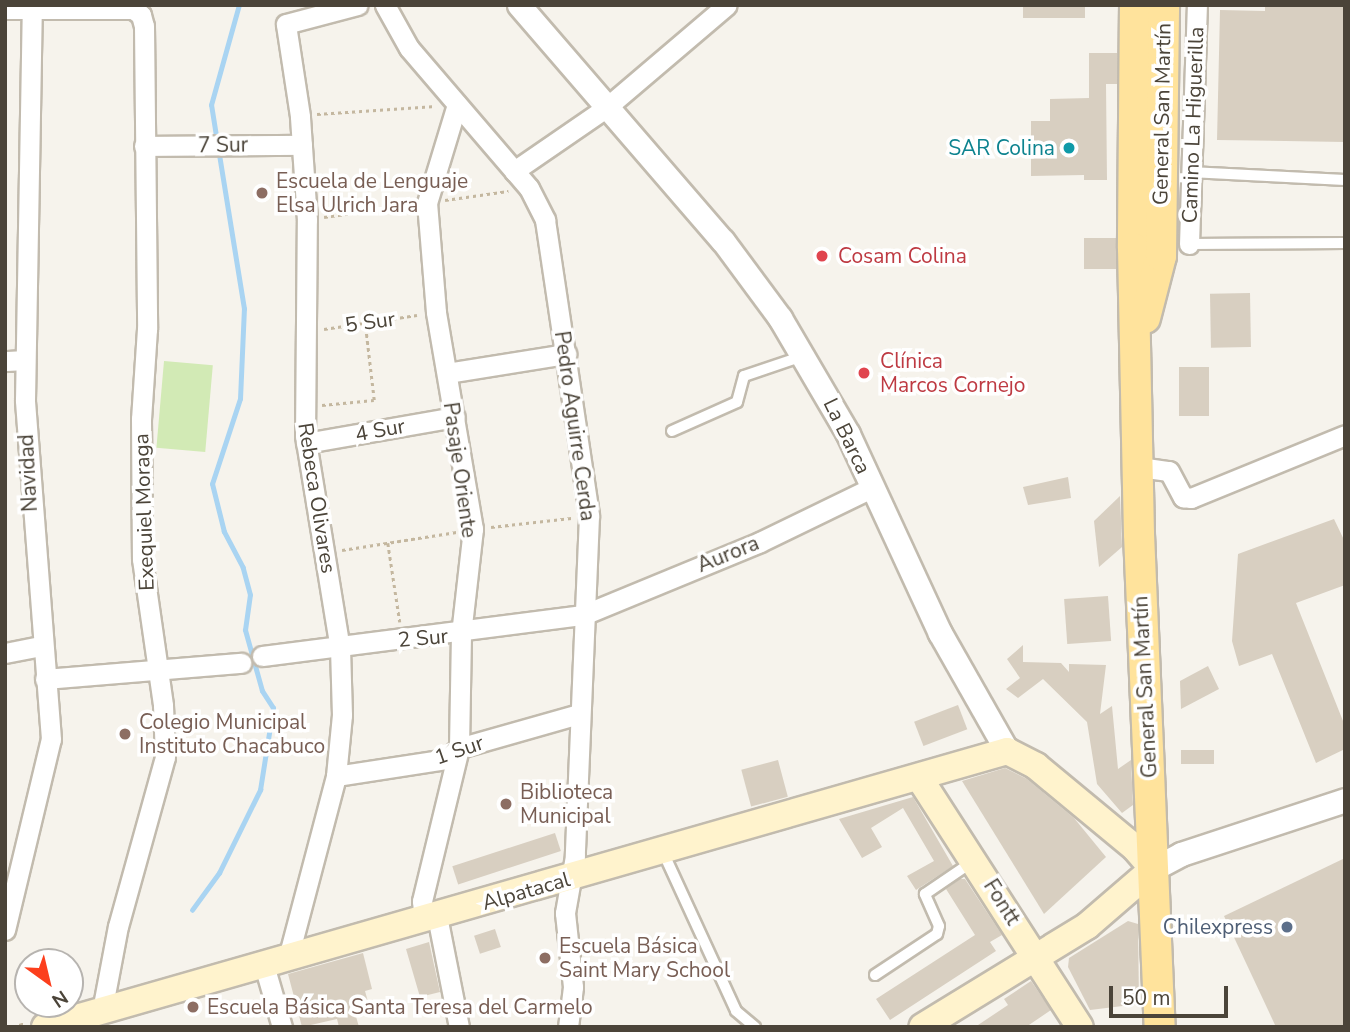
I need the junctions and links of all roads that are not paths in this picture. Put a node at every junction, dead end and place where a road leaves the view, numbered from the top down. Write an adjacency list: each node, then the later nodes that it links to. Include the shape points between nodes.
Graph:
1 (358, 5): 12 (street, Rebeca Olivares, via 286,24)
2 (385, 5): 10 (street, Pedro Aguirre Cerda, via 409,48)
3 (519, 5): 11 (street, La Barca)
4 (727, 5): 11 (street)
5 (1135, 5): 15 (main road, General San Martín)
6 (1164, 5): 15 (main road, General San Martín)
7 (1197, 5): 16 (street, Camino La Higuerilla)
8 (5, 9): 9 (street)
9 (32, 9): 13 (street, Exequiel Moraga, via 133,9 144,26); 22 (street, Navidad)
10 (457, 104): 14 (street, Pedro Aguirre Cerda); 23 (street, Pasaje Oriente, via 427,203 436,313)
11 (607, 107): 14 (street); 21 (street, La Barca, via 723,241)
12 (302, 145): 13 (street, 7 Sur); 27 (street, Rebeca Olivares, via 307,220)
13 (144, 146): 37 (street, Exequiel Moraga, via 147,329 141,419 142,559)
14 (514, 171): 20 (street, Pedro Aguirre Cerda, via 545,220)
15 (1148, 172): 16 (street); 28 (main road, General San Martín, via 1161,256 1138,347)
16 (1190, 172): 17 (lane); 19 (street, Camino La Higuerilla)
17 (1345, 180)
18 (1345, 243): 19 (lane)
19 (1189, 244)
20 (566, 354): 23 (street); 30 (street, Pedro Aguirre Cerda, via 589,516)
21 (804, 356): 25 (lane, via 744,376 737,402); 29 (street, La Barca, via 848,434)
22 (15, 361): 32 (street, Navidad)
23 (447, 373): 24 (street, Pasaje Oriente)
24 (454, 417): 27 (street, 4 Sur); 31 (street, Pasaje Oriente, via 473,529)
25 (672, 431)
26 (1345, 435): 28 (street, via 1191,498 1183,497 1169,471)
27 (306, 443): 33 (street, Rebeca Olivares)
28 (1139, 467): 47 (main road, General San Martín)
29 (871, 488): 30 (street, Aurora, via 760,542); 41 (street, La Barca, via 969,688)
30 (583, 615): 31 (street, 2 Sur); 39 (street, Pedro Aguirre Cerda)
31 (461, 634): 33 (street, 2 Sur); 40 (street, Pasaje Oriente)
32 (41, 646): 34 (street); 38 (street, Navidad)
33 (340, 649): 35 (street, 2 Sur); 42 (street, Rebeca Olivares, via 342,715)
34 (5, 653)
35 (262, 656)
36 (241, 663): 37 (street)
37 (157, 668): 38 (street); 54 (street, Exequiel Moraga, via 165,757 118,926)
38 (45, 679): 50 (street, Navidad, via 50,753)
39 (579, 714): 40 (street, 1 Sur); 48 (street, Pedro Aguirre Cerda, via 575,856)
40 (459, 748): 42 (street, 1 Sur, via 446,759); 49 (street, Pasaje Oriente, via 422,901)
41 (1007, 751): 43 (main road, Alpatacal); 47 (main road, via 1037,766 1135,848)
42 (336, 776): 52 (street, Rebeca Olivares)
43 (920, 779): 45 (main road, Alpatacal); 46 (main road, Fontt)
44 (1345, 800): 47 (street, via 1181,854)
45 (663, 852): 48 (main road, Alpatacal); 59 (lane, via 736,1011)
46 (975, 859): 51 (main road, Fontt); 53 (lane, via 925,894 939,926 937,934)
47 (1153, 869): 51 (main road, via 1087,926); 62 (main road, General San Martín)
48 (570, 878): 49 (main road, Alpatacal); 58 (street, Pedro Aguirre Cerda, via 565,913 573,987)
49 (431, 918): 52 (main road, Alpatacal); 57 (street, Pasaje Oriente)
50 (5, 930)
51 (1036, 957): 60 (main road); 61 (main road, Fontt)
52 (276, 961): 54 (main road, Alpatacal); 56 (street)
53 (875, 975)
54 (101, 1019): 55 (main road, Alpatacal)
55 (45, 1027)
56 (282, 1027)
57 (459, 1027)
58 (568, 1027)
59 (755, 1027)
60 (922, 1027)
61 (1080, 1027)
62 (1160, 1027)

